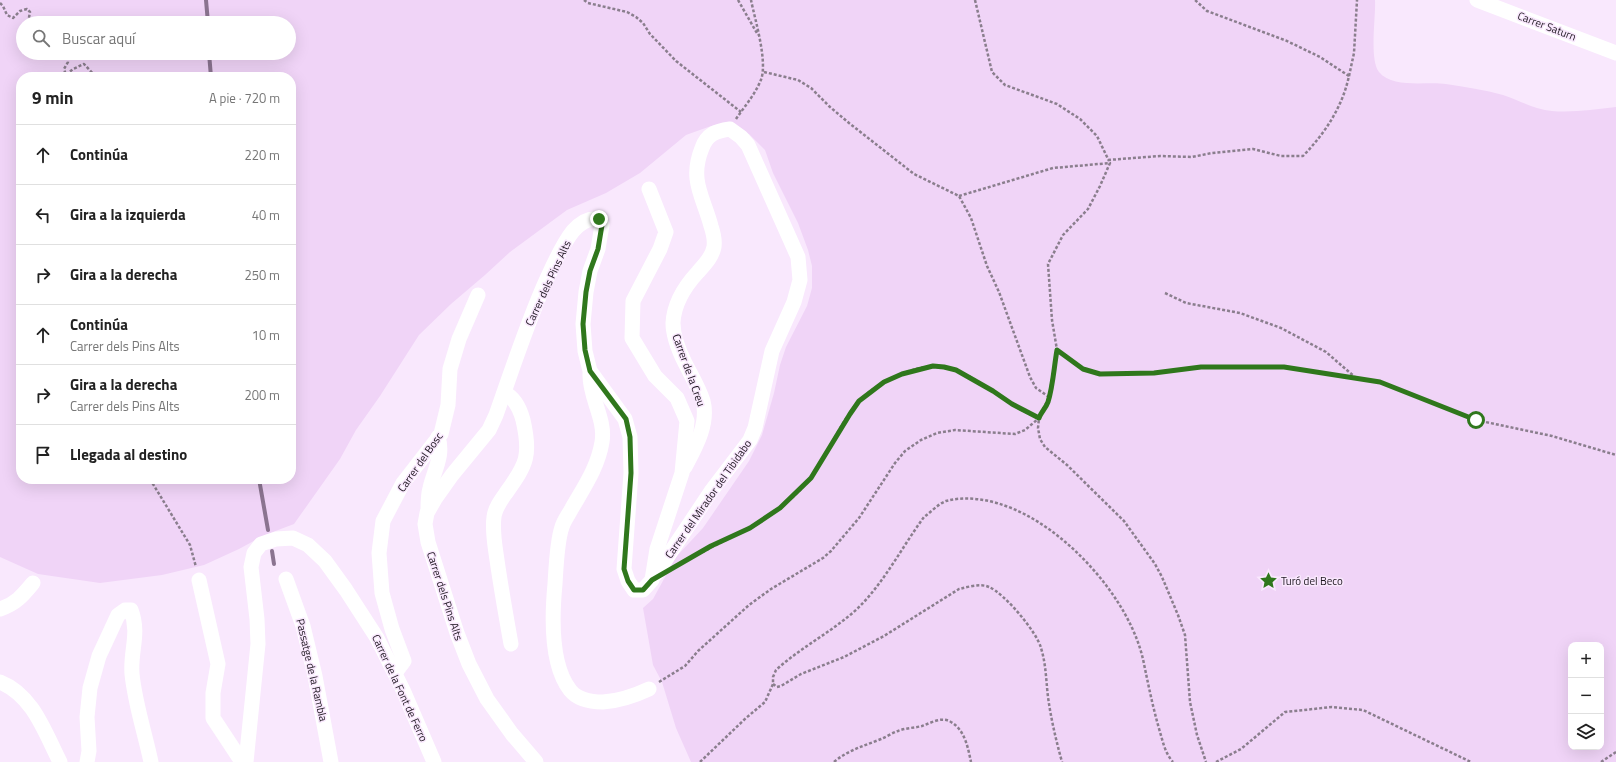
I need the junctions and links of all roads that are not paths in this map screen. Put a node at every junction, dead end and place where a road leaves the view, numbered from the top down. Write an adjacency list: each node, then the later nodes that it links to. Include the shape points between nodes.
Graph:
1 (1477, 0): 2 (street, Carrer Saturn)
2 (1616, 53)
3 (730, 129): 9 (street, Carrer de la Creu, via 713,133 704,141 696,163 696,180 711,224 714,246 710,258 683,291 676,305 676,339 681,356 703,402 704,415 696,447); 13 (street, Carrer del Mirador del Tibidabo, via 748,145 798,257 800,280 794,302 772,351 750,440 712,490)
4 (649, 189): 9 (street, via 666,232 633,301 632,338 655,376 677,398 687,422)
5 (478, 295): 8 (street, Carrer del Bosc, via 459,339 450,369 448,405)
6 (590, 371): 7 (street, Carrer dels Pins Alts, via 585,350 584,305 602,225 599,219 593,218 583,222 572,232 559,253 530,317); 13 (street, Carrer dels Pins Alts, via 626,419 630,437 631,473 624,569 634,590 643,590); 19 (street, via 590,383 603,440 600,456 591,476 562,527 553,602 553,632 558,662 564,680 571,691 581,699 596,702 613,701 633,697)
7 (504, 393): 10 (street, Carrer dels Pins Alts, via 488,430 452,475); 16 (street, via 516,404 522,417 527,447 525,464 498,504 494,516 496,551)
8 (438, 437): 10 (street, via 441,446 439,460 429,489); 17 (street, Carrer del Bosc, via 403,483 383,521 378,554 382,593 404,661)
9 (682, 473): 13 (street, via 657,549)
10 (427, 513): 27 (street, Carrer dels Pins Alts, via 425,524 428,542 469,664 487,699)
11 (286, 579): 25 (street, Passatge de la Rambla, via 303,626)
12 (199, 580): 23 (street, via 218,664 213,693 213,718)
13 (652, 580)
14 (33, 583): 15 (street, via 22,597 10,606)
15 (0, 609)
16 (511, 644)
17 (395, 673): 24 (street, Carrer de la Font de Ferro, via 377,638 325,561 308,545 293,538 276,539 261,544 254,553 251,567 258,644); 26 (street, Carrer de la Font de Ferro)
18 (0, 682): 20 (street, via 9,685 35,712)
19 (649, 689)
20 (60, 762)
21 (87, 762): 22 (street, via 90,688 99,656 118,615 125,610 131,610 136,629 132,672)
22 (151, 762)
23 (242, 762)
24 (246, 762)
25 (331, 762)
26 (434, 762)
27 (536, 762)

